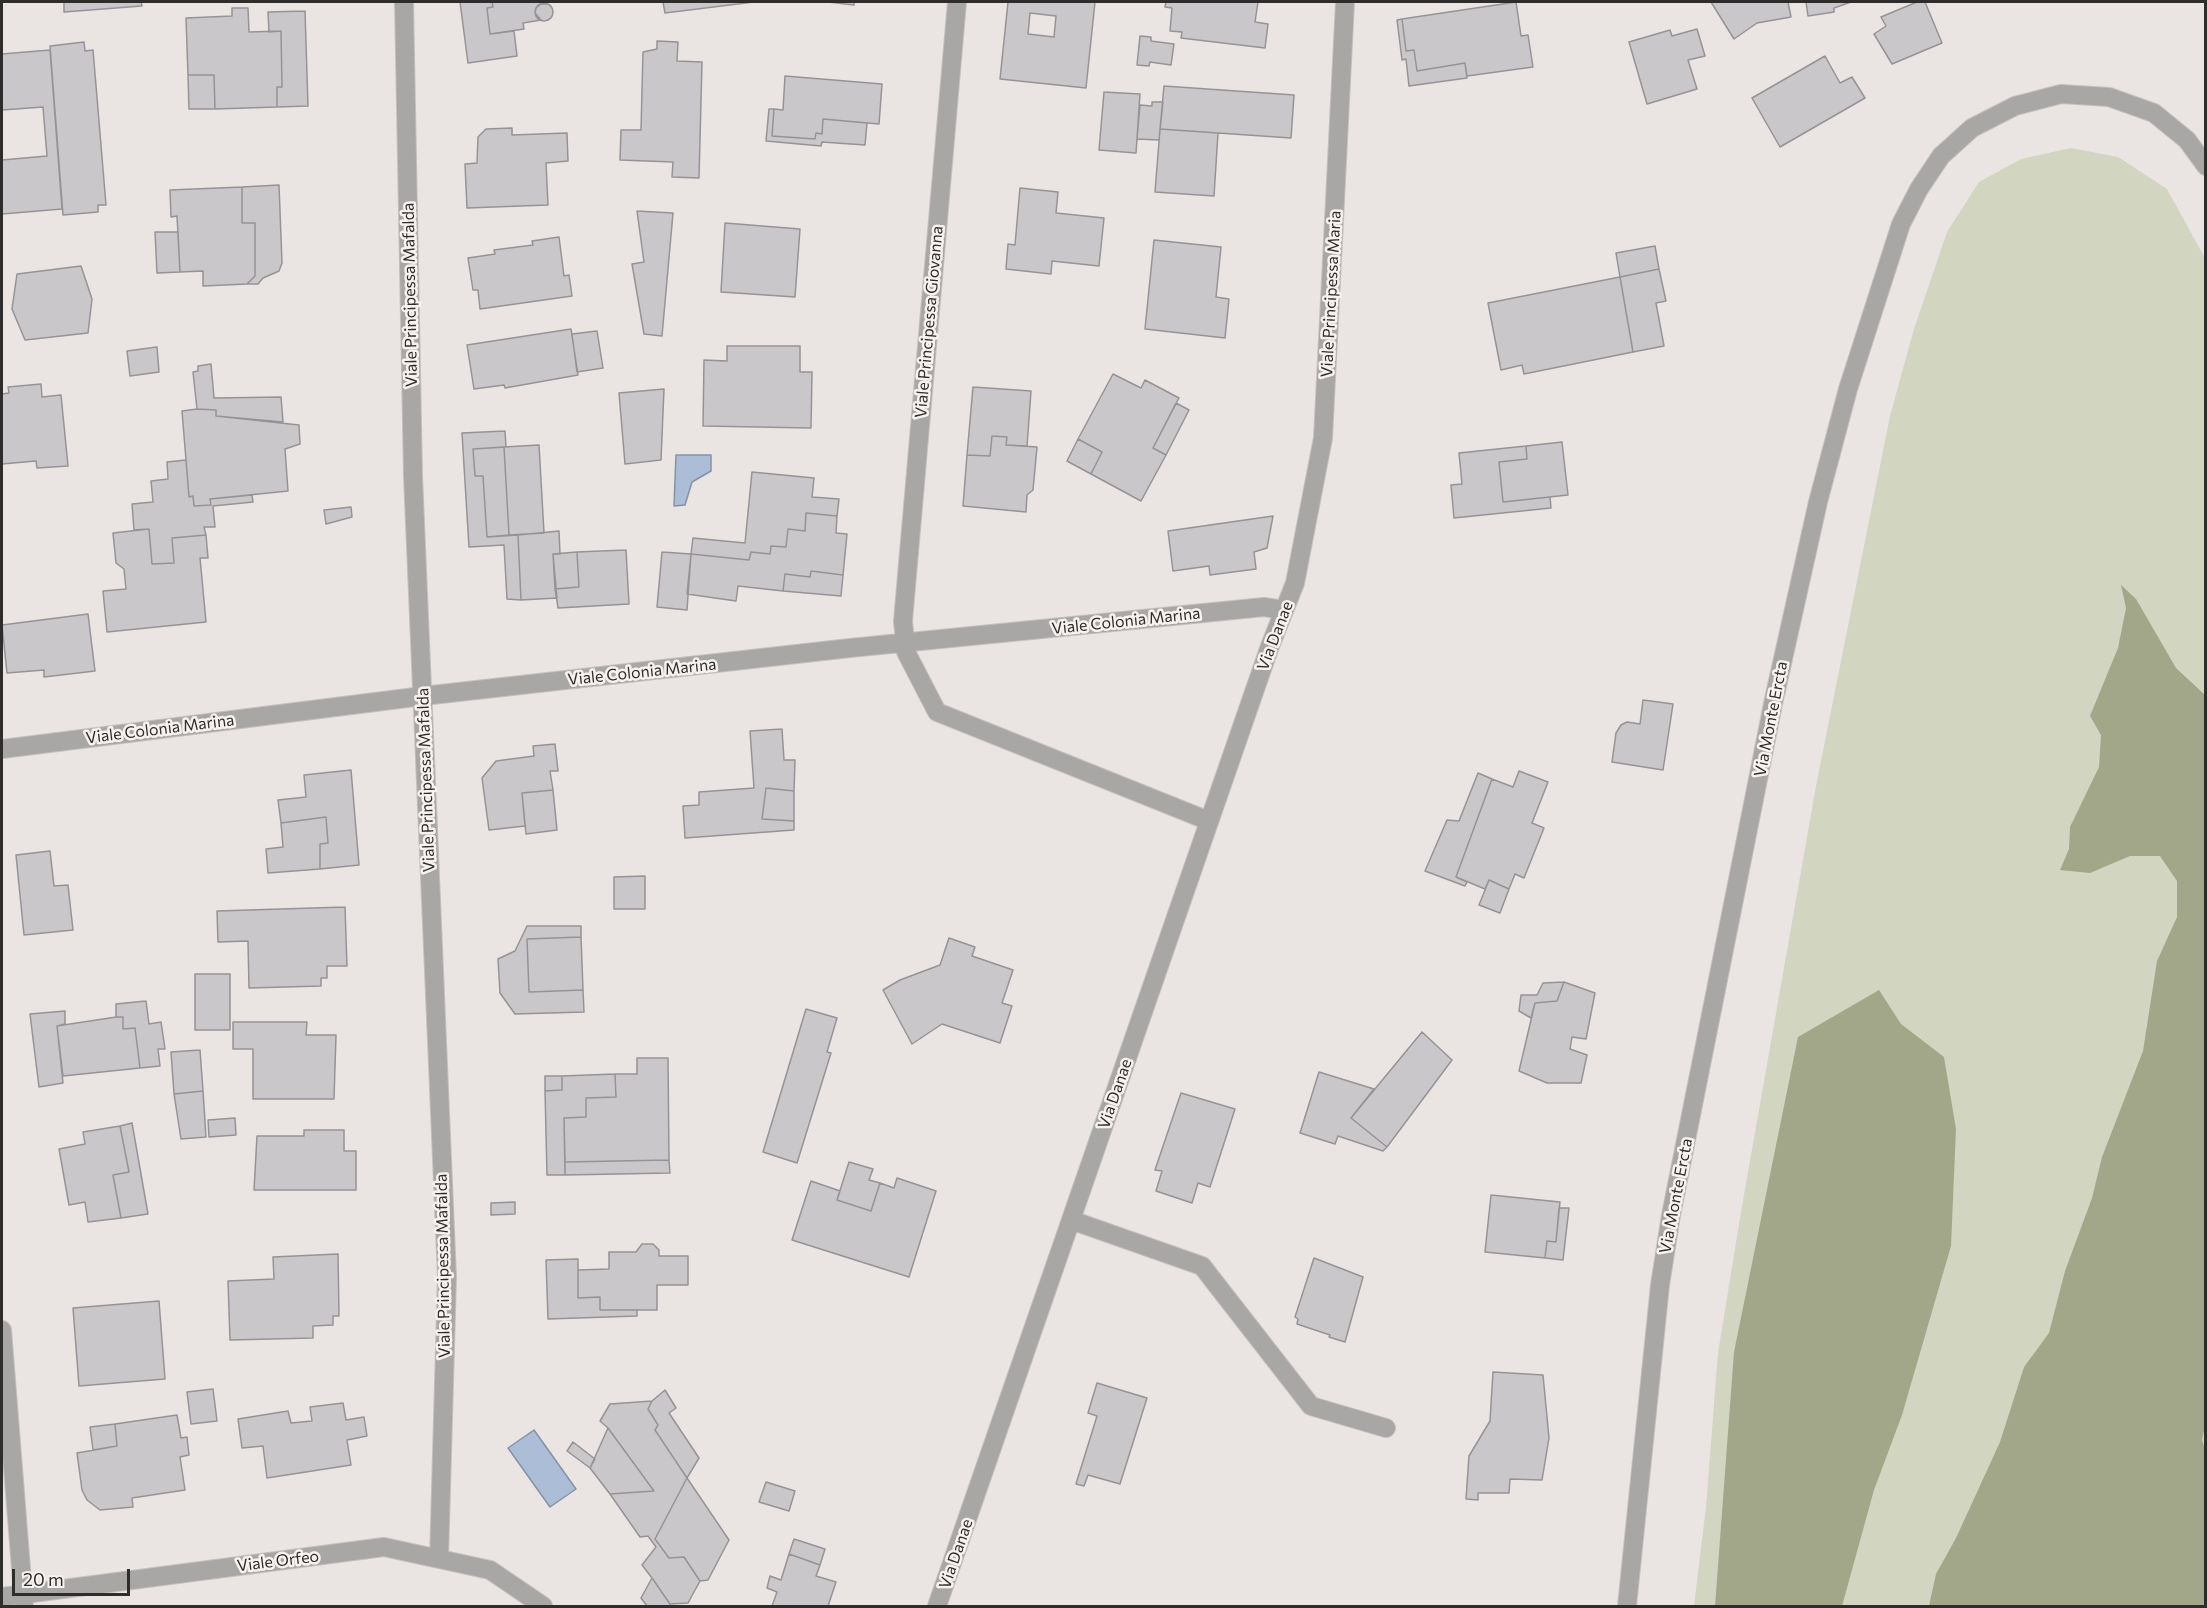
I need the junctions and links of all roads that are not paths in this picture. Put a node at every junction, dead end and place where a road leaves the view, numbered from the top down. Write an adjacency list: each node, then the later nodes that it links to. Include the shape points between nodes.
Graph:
1 (404, 2): 8 (street, Viale Principessa Mafalda)
2 (957, 2): 7 (street, Viale Principessa Giovanna)
3 (1345, 2): 5 (street, Viale Principessa Maria, via 1323,438)
4 (2205, 166): 19 (street, Via Monte Ercta, via 2187,140 2154,113 2109,97 2061,94 2015,105 1972,128 1941,156 1900,224 1857,357 1818,502 1774,699 1671,1215 1660,1285)
5 (1295, 583): 6 (street, Via Danae)
6 (1284, 610): 7 (street, Viale Colonia Marina, via 1264,607); 10 (street, Via Danae)
7 (904, 643): 8 (street, Viale Colonia Marina); 10 (street, via 937,712)
8 (423, 696): 9 (street, Viale Colonia Marina); 14 (street, Viale Principessa Mafalda, via 447,1277)
9 (2, 749)
10 (1209, 821): 11 (street, Via Danae)
11 (1071, 1220): 13 (street, via 1202,1266 1311,1406); 18 (street, Via Danae)
12 (2, 1330): 16 (street)
13 (1386, 1428)
14 (439, 1559): 16 (street, Viale Orfeo, via 384,1548); 17 (street, Viale Orfeo, via 490,1570)
15 (2, 1597): 16 (street, Viale Orfeo)
16 (24, 1601)
17 (543, 1606)
18 (937, 1606)
19 (1627, 1606)

